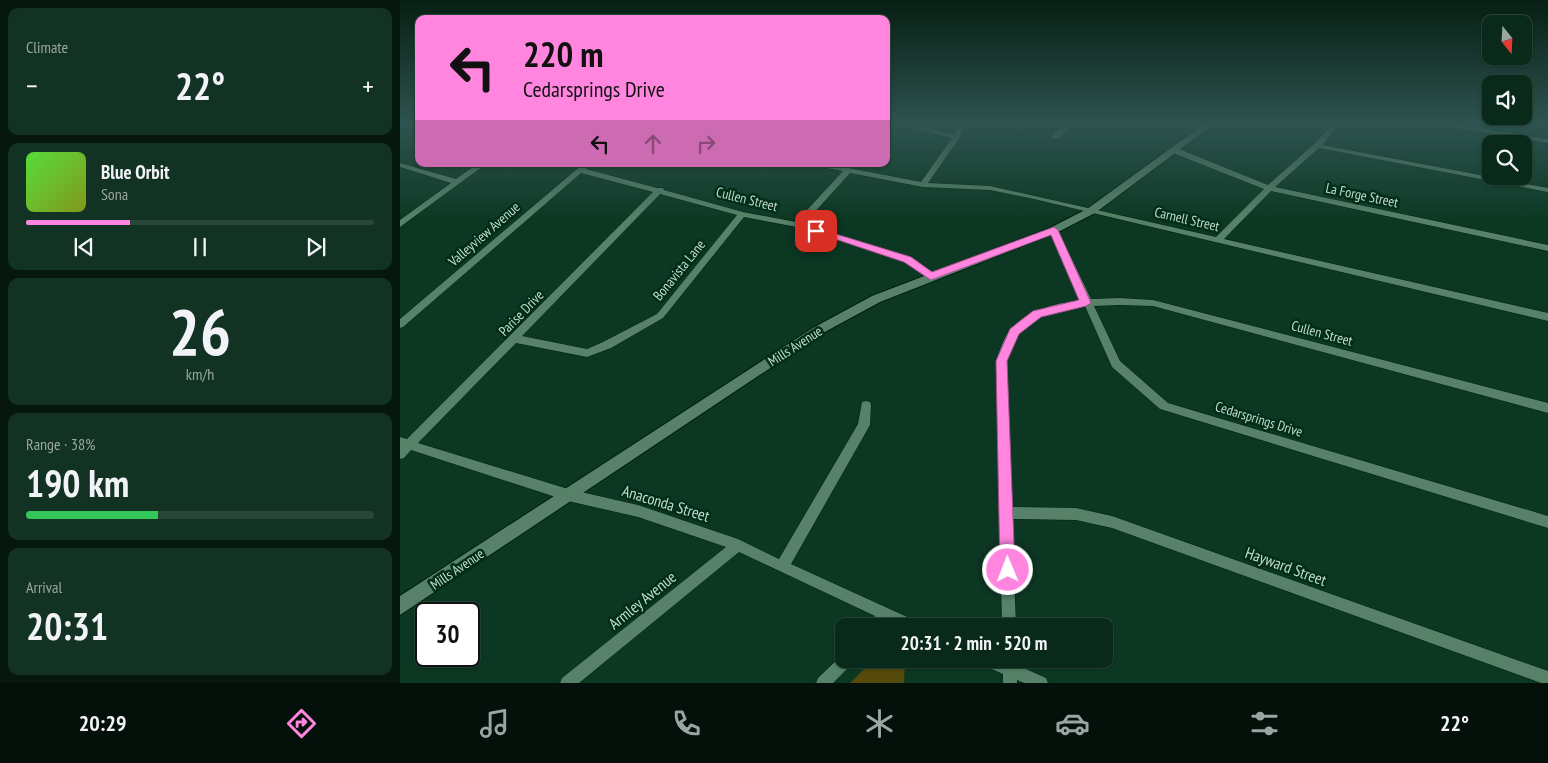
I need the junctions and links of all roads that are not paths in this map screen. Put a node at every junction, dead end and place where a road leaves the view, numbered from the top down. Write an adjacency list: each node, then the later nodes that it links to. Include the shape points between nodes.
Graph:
1 (943, 156): 12 (street)
2 (1169, 156): 16 (street, Mills Avenue)
3 (1188, 156): 13 (street, La Forge Street)
4 (1306, 156): 13 (street)
5 (1369, 156): 15 (street)
6 (400, 165): 11 (street)
7 (478, 167): 11 (street)
8 (583, 167): 14 (street, Cullen Street); 26 (street, Valleyview Avenue)
9 (830, 167): 10 (street, Carnell Street)
10 (847, 171): 12 (street, Carnell Street); 19 (street)
11 (457, 182): 18 (street)
12 (923, 185): 16 (street, Carnell Street, via 990,188)
13 (1269, 188): 21 (street); 22 (street, La Forge Street)
14 (660, 190): 17 (street, Cullen Street); 27 (street, Parise Drive)
15 (1548, 190)
16 (1091, 211): 20 (street, Mills Avenue); 21 (street, Carnell Street)
17 (742, 214): 19 (street, Cullen Street); 27 (street, Bonavista Lane, via 660,316 587,353)
18 (400, 224)
19 (798, 225): 23 (street, Cullen Street, via 908,259)
20 (1054, 230): 23 (street, Mills Avenue); 24 (street, Cedarsprings Drive)
21 (1218, 240): 25 (street, Carnell Street)
22 (1548, 248)
23 (931, 276): 32 (street, Mills Avenue, via 876,299 817,331)
24 (1086, 303): 29 (street, Cullen Street, via 1126,300 1154,303); 33 (street, Cullen Street, via 1037,314 1014,332 1002,361); 34 (street, Cedarsprings Drive, via 1116,364 1164,406)
25 (1548, 317)
26 (400, 324)
27 (516, 339): 30 (street, Parise Drive)
28 (866, 405): 36 (street, via 864,424)
29 (1548, 408)
30 (405, 443): 31 (street, Parise Drive); 32 (street, Anaconda Street)
31 (400, 454)
32 (568, 495): 35 (street, Anaconda Street, via 638,511); 37 (street, Mills Avenue)
33 (1006, 513): 41 (street, Cullen Street); 44 (street, Hayward Street, via 1076,514 1112,522)
34 (1548, 522)
35 (738, 545): 36 (street, Anaconda Street); 45 (street, Armley Avenue)
36 (782, 567): 38 (street, Anaconda Street)
37 (400, 606)
38 (884, 614): 39 (street); 40 (street, Anaconda Street)
39 (881, 618)
40 (893, 618)
41 (1009, 618)
42 (838, 668): 46 (street)
43 (1010, 670): 47 (street)
44 (1548, 678)
45 (567, 683)
46 (823, 683)
47 (1041, 683)

